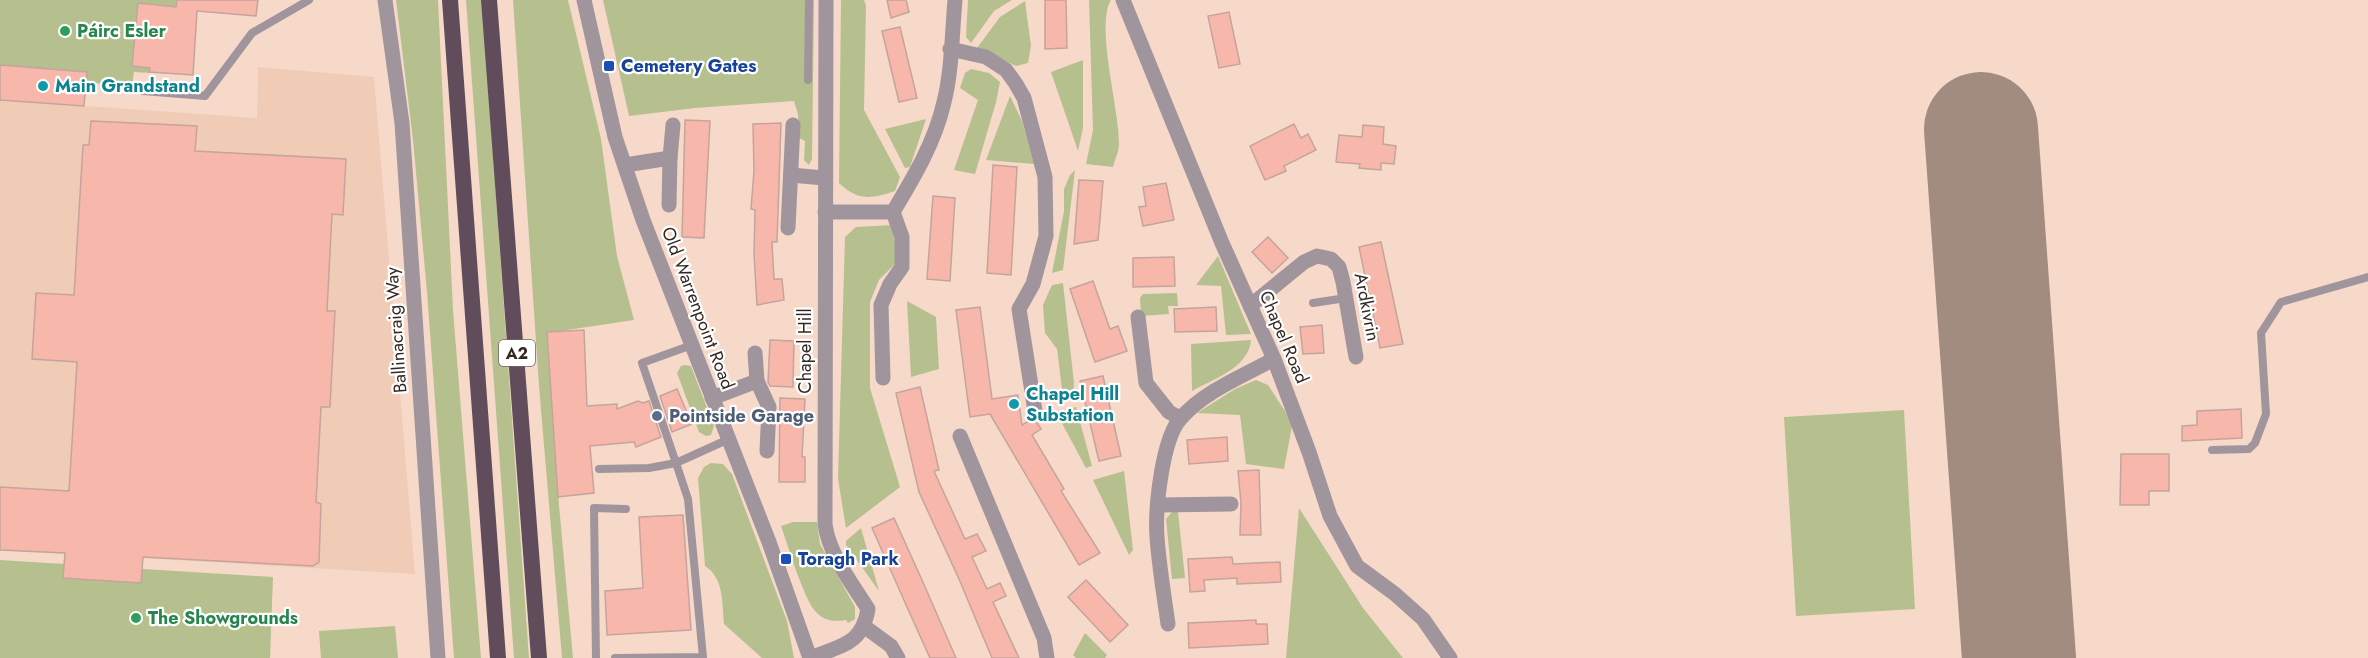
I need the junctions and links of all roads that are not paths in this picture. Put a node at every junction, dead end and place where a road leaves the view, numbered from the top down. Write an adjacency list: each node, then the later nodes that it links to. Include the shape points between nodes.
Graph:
1 (309, 0): 12 (lane, via 252,33 205,96)
2 (385, 0): 48 (street, Ballinacraig Way, via 402,123)
3 (450, 0): 49 (highway, A2)
4 (489, 0): 50 (highway, A2)
5 (584, 0): 16 (street, Old Warrenpoint Road)
6 (809, 0): 11 (lane)
7 (826, 0): 18 (street, Chapel Hill)
8 (955, 0): 10 (street)
9 (1123, 0): 26 (street, Chapel Road)
10 (950, 49): 21 (street, via 944,101 928,150); 35 (street, via 986,57 1006,70 1024,98 1041,157 1046,236 1033,284 1019,309)
11 (808, 80)
12 (143, 90)
13 (673, 125): 15 (street)
14 (793, 125): 17 (street)
15 (670, 158): 16 (street); 19 (street)
16 (625, 165): 28 (street, Old Warrenpoint Road)
17 (791, 175): 18 (street); 22 (street)
18 (824, 178): 20 (street, Chapel Hill)
19 (669, 205)
20 (825, 212): 21 (street); 47 (street, Chapel Hill, via 825,524 835,555 868,609)
21 (893, 212): 32 (street, via 902,237 902,267 881,305)
22 (788, 228)
23 (2368, 277): 39 (lane, via 2281,302 2261,333 2266,414 2255,443 2249,448)
24 (1346, 298): 25 (lane); 26 (street, Ardkivrin, via 1339,267 1331,259 1317,256); 30 (street, Ardkivrin)
25 (1313, 303)
26 (1250, 306): 31 (street, Chapel Road)
27 (1138, 317): 36 (street, via 1146,384 1169,412)
28 (692, 345): 34 (street, Old Warrenpoint Road); 41 (lane, via 642,363)
29 (755, 353): 33 (street)
30 (1356, 357)
31 (1274, 359): 36 (street, via 1205,397); 56 (street, Chapel Road, via 1330,516 1357,566 1423,619)
32 (883, 378)
33 (757, 381): 34 (street); 40 (street, via 769,407)
34 (712, 398): 38 (street, Old Warrenpoint Road)
35 (1035, 411)
36 (1180, 418): 44 (street, via 1168,440)
37 (960, 436): 55 (street, via 1044,638)
38 (729, 439): 41 (lane); 53 (street, Old Warrenpoint Road)
39 (2212, 450)
40 (767, 451)
41 (676, 463): 42 (lane); 52 (lane, via 688,499 703,657)
42 (599, 469)
43 (1231, 504): 44 (street)
44 (1159, 506): 46 (street, via 1157,535)
45 (626, 509): 51 (lane, via 594,508)
46 (1168, 624)
47 (865, 627): 53 (street, via 848,643); 54 (street, via 891,646)
48 (438, 658)
49 (498, 658)
50 (539, 658)
51 (596, 658)
52 (615, 658)
53 (811, 658)
54 (898, 658)
55 (1047, 658)
56 (1450, 658)

